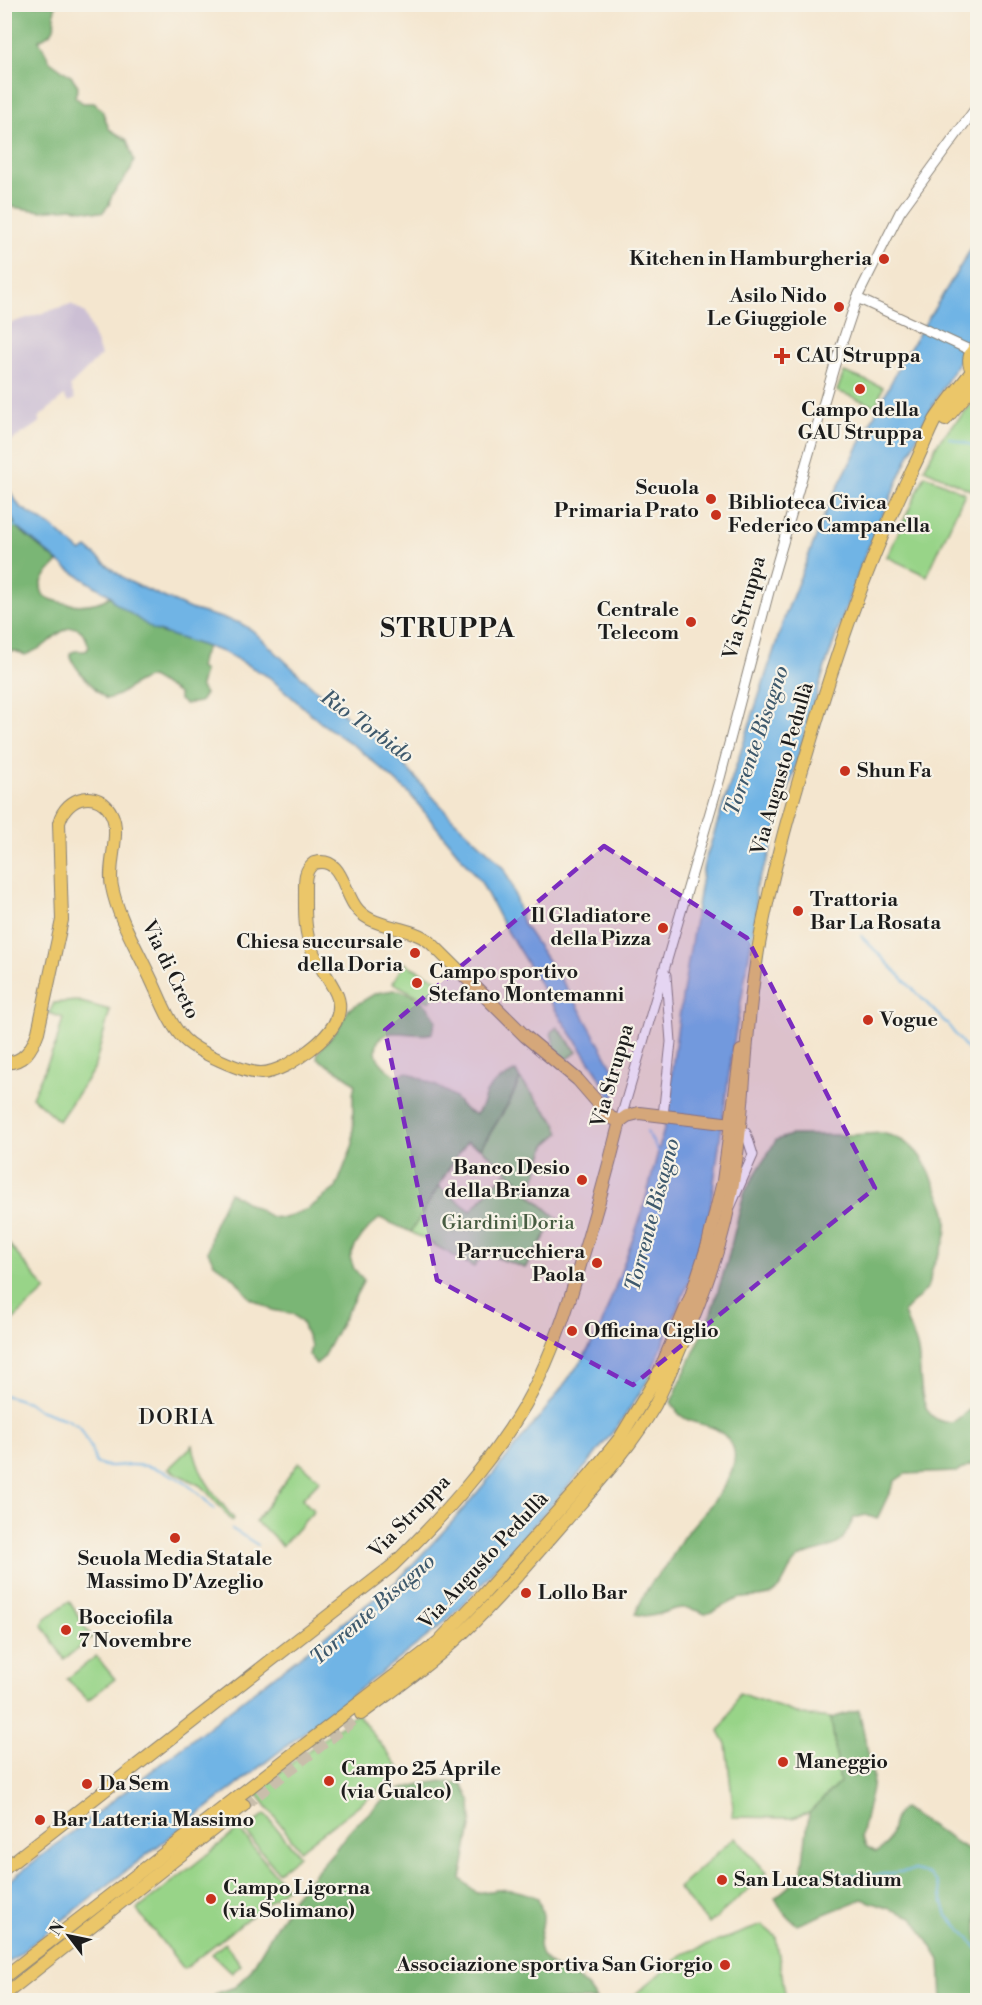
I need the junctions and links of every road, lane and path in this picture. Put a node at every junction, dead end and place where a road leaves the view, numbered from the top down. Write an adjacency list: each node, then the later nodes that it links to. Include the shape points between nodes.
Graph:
1 (978, 105): 2 (street, Via Struppa, via 900,212)
2 (856, 298): 3 (street); 5 (street, Via Struppa, via 771,584)
3 (970, 347): 4 (main road, via 969,357)
4 (976, 376): 13 (main road, Via Augusto Pedullà, via 935,421 852,607 779,851 738,1063)
5 (668, 955): 6 (street, Via Struppa); 7 (street)
6 (650, 1019): 7 (street, via 660,1012); 9 (street, Via Struppa)
7 (669, 1029): 11 (street)
8 (4, 1063): 12 (main road, Via di Creto, via 16,1062 29,1051 38,1032 62,920 59,823 68,805 87,798 104,805 112,814 111,881 116,903 171,1021 184,1040 196,1048 243,1069 263,1073 294,1060 329,1032 337,1015 338,997 315,957 305,924 306,873 314,863 325,862 336,868 358,911 430,942 510,1022 578,1080 612,1118)
9 (628, 1092): 10 (street); 12 (street, Via Struppa)
10 (639, 1113): 11 (main road); 12 (main road)
11 (664, 1116): 13 (main road)
12 (620, 1121): 16 (main road, Via Struppa, via 561,1325 525,1404 486,1464 392,1566)
13 (732, 1125): 14 (main road, Via Augusto Pedullà, via 739,1149 719,1245 685,1338 654,1406 599,1482 491,1604 454,1641); 17 (main road, Via Augusto Pedullà, via 723,1182 691,1296 657,1377 620,1438 438,1642)
14 (361, 1713)
15 (244, 1805): 18 (main road)
16 (4, 1869)
17 (4, 1977)
18 (4, 1995)

